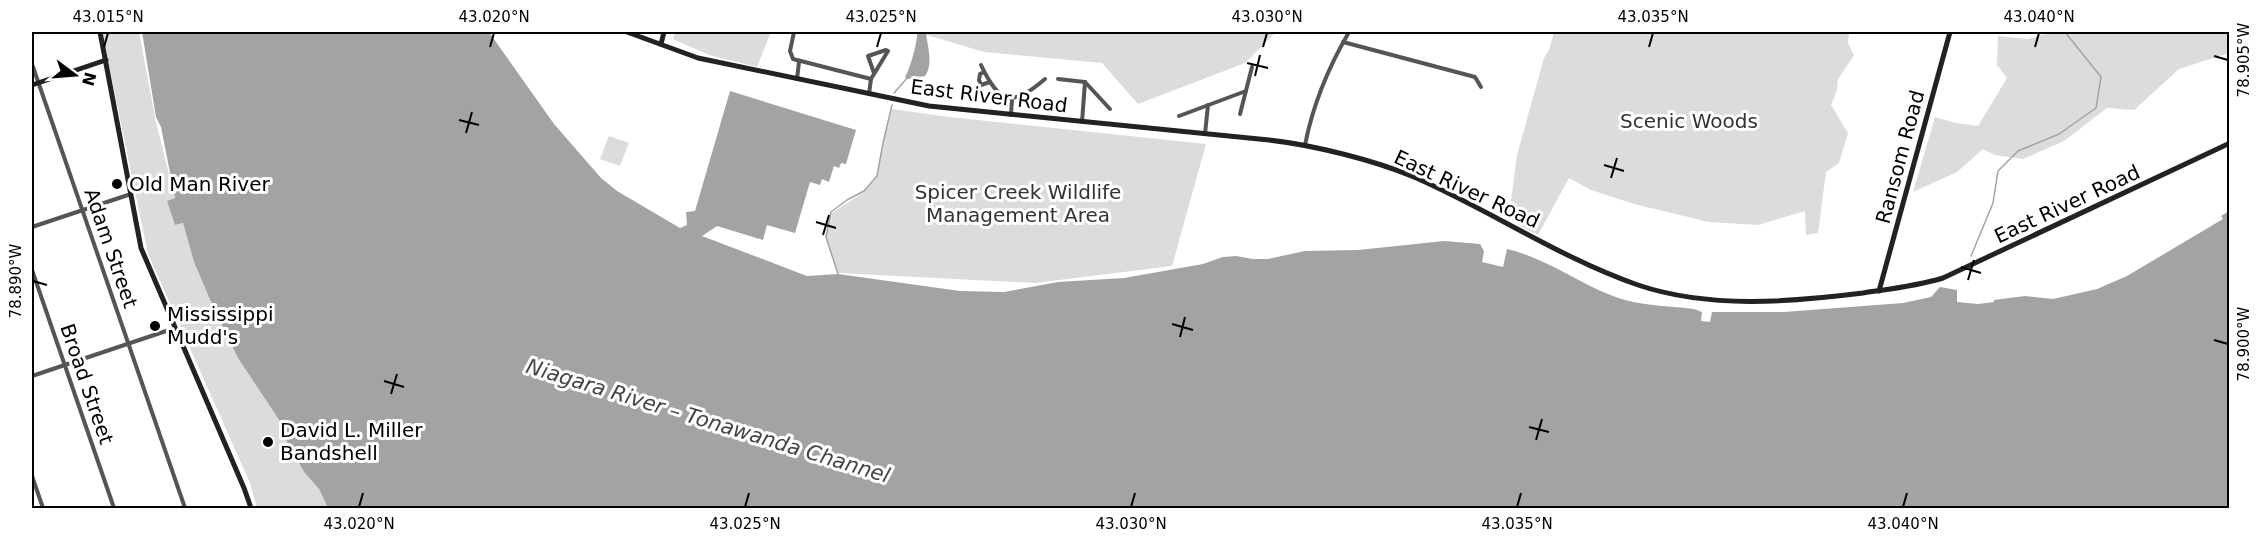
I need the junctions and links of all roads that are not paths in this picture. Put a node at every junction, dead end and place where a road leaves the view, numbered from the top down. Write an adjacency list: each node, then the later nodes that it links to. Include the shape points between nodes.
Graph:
1 (100, 32): 9 (main road)
2 (627, 32): 8 (main road, East River Road)
3 (664, 32): 8 (main road)
4 (794, 32): 10 (street, via 790,51 793,60)
5 (1349, 32): 7 (street)
6 (1950, 32): 42 (main road, Ransom Road)
7 (1343, 42): 24 (street, via 1475,76); 37 (street, via 1320,91)
8 (660, 44): 16 (main road, East River Road, via 698,58)
9 (106, 60): 22 (main road); 38 (main road)
10 (799, 62): 16 (street); 17 (street)
11 (32, 64): 22 (street, Adam Street)
12 (981, 65): 14 (street)
13 (1252, 67): 26 (street)
14 (984, 72): 20 (street); 23 (street, via 978,80)
15 (874, 73): 15 (street, via 868,56 888,51); 17 (street)
16 (797, 79): 27 (main road, East River Road)
17 (871, 79): 27 (street)
18 (1046, 79): 28 (street, via 1021,98)
19 (1058, 80): 21 (street)
20 (990, 82): 23 (street); 28 (street)
21 (1085, 82): 30 (street); 34 (street)
22 (35, 84): 39 (street, Adam Street)
23 (981, 85): 25 (street)
24 (1480, 87)
25 (975, 89)
26 (1246, 91): 29 (street); 31 (street)
27 (869, 94): 32 (main road, East River Road, via 943,108)
28 (1012, 99): 32 (street)
29 (1208, 105): 33 (street); 35 (street)
30 (1110, 109)
31 (1240, 114)
32 (1011, 115): 34 (main road, East River Road)
33 (1179, 116)
34 (1082, 122): 35 (main road, East River Road)
35 (1205, 134): 37 (main road, East River Road)
36 (2229, 143): 42 (main road, East River Road, via 1969,267 1936,280)
37 (1305, 146): 42 (main road, East River Road, via 1414,177 1603,270 1658,290 1753,302)
38 (130, 194): 39 (street); 43 (main road, via 141,248)
39 (82, 210): 40 (street); 44 (street, Adam Street)
40 (32, 227)
41 (32, 270): 45 (street, Broad Street)
42 (1879, 291)
43 (175, 328): 44 (street); 51 (main road)
44 (128, 344): 45 (street); 50 (street, Adam Street)
45 (64, 365): 46 (street); 49 (street, Broad Street)
46 (32, 376)
47 (32, 476): 48 (street)
48 (43, 508)
49 (114, 508)
50 (185, 508)
51 (251, 508)

